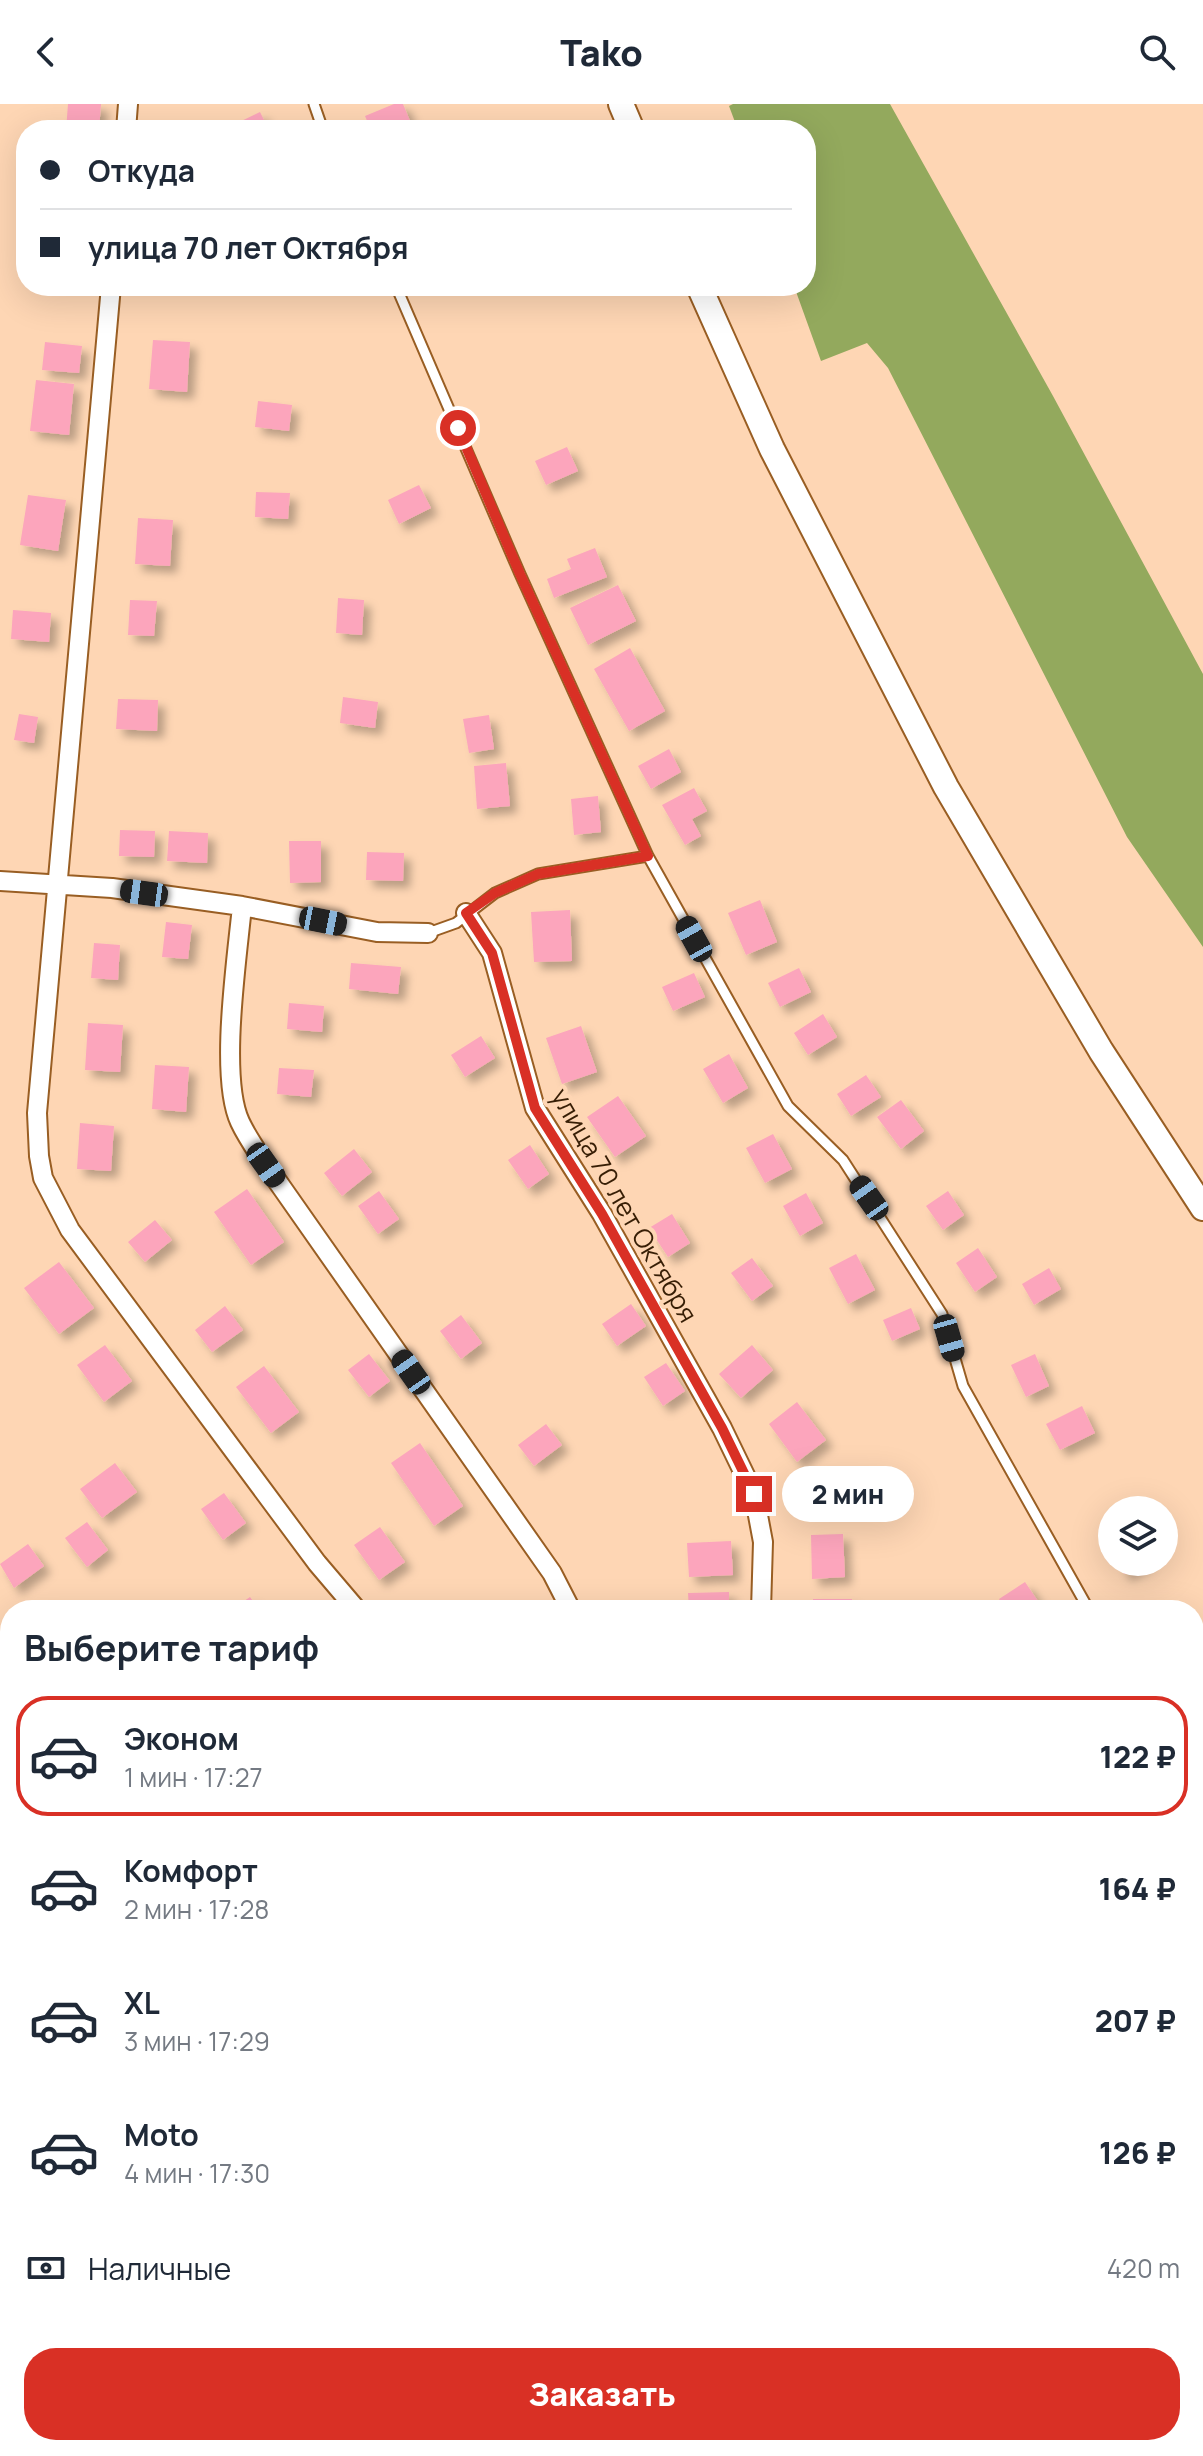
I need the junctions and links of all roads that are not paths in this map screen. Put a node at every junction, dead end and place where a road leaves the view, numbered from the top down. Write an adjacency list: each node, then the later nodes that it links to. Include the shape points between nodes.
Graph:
1 (110, 296): 6 (street)
2 (400, 296): 4 (lane)
3 (703, 296): 10 (main road, via 772,449 946,787 1101,1051)
4 (648, 856): 8 (lane, via 538,874); 14 (lane, via 788,1106 843,1160 942,1314 963,1386)
5 (0, 881): 6 (street)
6 (57, 884): 7 (street); 11 (street, via 37,1113 43,1178 96,1267)
7 (242, 906): 9 (street, via 377,932); 12 (street, via 231,1047 239,1121)
8 (466, 913): 9 (lane, via 456,923); 13 (street, улица 70 лет Октября, via 492,953 535,1108 602,1214 754,1494 763,1542)
9 (428, 933)
10 (1203, 1208)
11 (348, 1600)
12 (566, 1600)
13 (761, 1600)
14 (1083, 1600)

